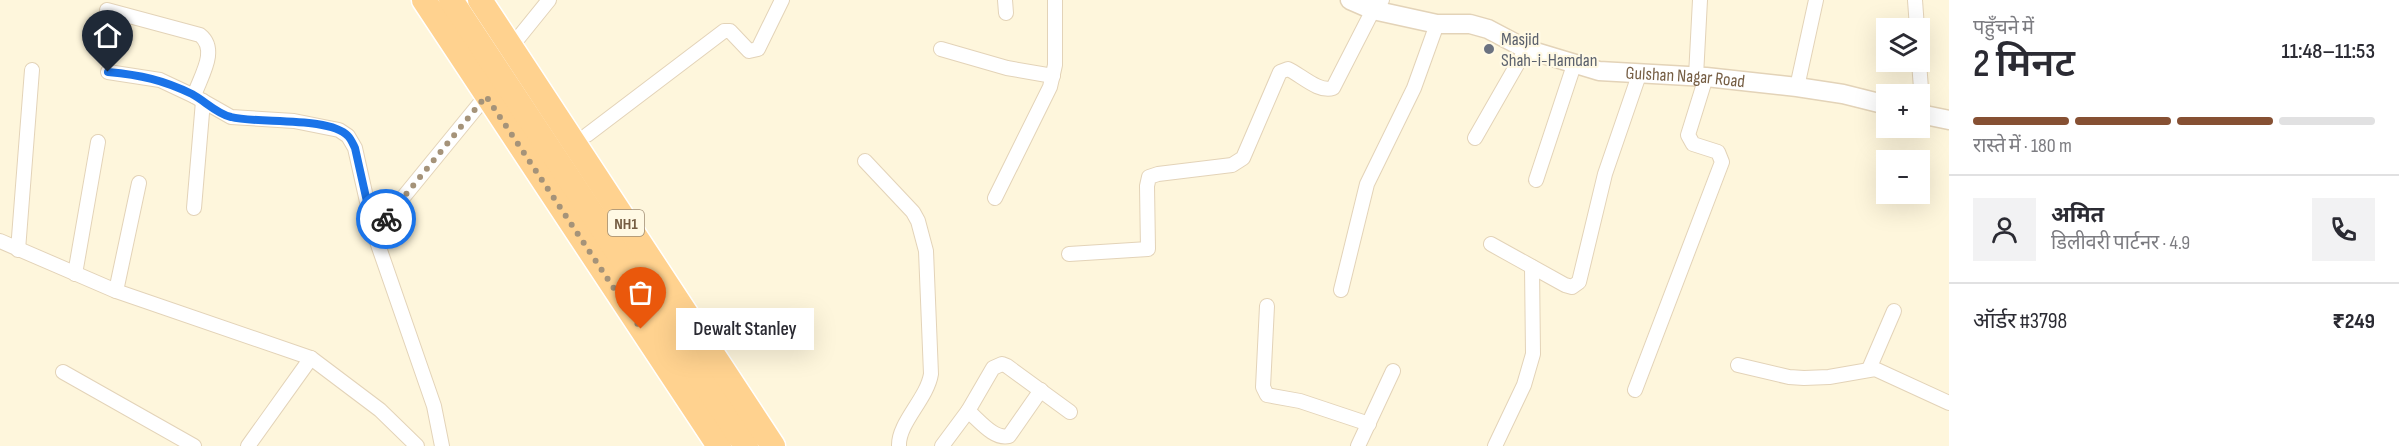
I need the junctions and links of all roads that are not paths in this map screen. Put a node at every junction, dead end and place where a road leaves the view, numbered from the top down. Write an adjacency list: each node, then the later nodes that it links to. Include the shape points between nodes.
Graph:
1 (423, 0): 26 (highway)
2 (451, 0): 66 (highway, NH1)
3 (480, 0): 16 (highway, NH1)
4 (500, 0): 16 (highway)
5 (549, 0): 16 (street)
6 (782, 0): 31 (street, via 758,49 749,51 730,31 724,31)
7 (1055, 0): 23 (street)
8 (1350, 0): 12 (street, Gulshan Nagar Road)
9 (1700, 0): 24 (street)
10 (1816, 0): 25 (street)
11 (1915, 0): 14 (street)
12 (1377, 5): 15 (street, Gulshan Nagar Road); 43 (street, via 1333,88 1320,87 1288,69 1280,72 1238,162 1149,177 1148,249)
13 (107, 10): 27 (street, via 206,39 210,52)
14 (1916, 18)
15 (1437, 24): 17 (street, Gulshan Nagar Road, via 1470,24); 46 (street, via 1414,88 1367,184)
16 (516, 41): 31 (highway); 67 (highway, NH1)
17 (1526, 48): 19 (street, Gulshan Nagar Road); 32 (street)
18 (941, 49): 23 (street, via 1007,68)
19 (1574, 65): 22 (street, Gulshan Nagar Road, via 1599,72); 35 (street)
20 (32, 70): 42 (street)
21 (108, 72): 27 (street, via 153,78)
22 (1639, 75): 24 (street, Gulshan Nagar Road); 44 (street, via 1605,174 1579,282 1572,287)
23 (1053, 76): 37 (street)
24 (1701, 77): 25 (street, Gulshan Nagar Road); 56 (street, via 1688,135 1693,144 1718,152 1722,162)
25 (1797, 87): 28 (street, Gulshan Nagar Road)
26 (486, 96): 39 (street); 65 (highway)
27 (198, 98): 38 (street); 39 (street, via 231,117 294,121 339,130 348,136 355,148)
28 (1876, 102)
29 (1930, 116): 30 (street)
30 (1949, 120)
31 (587, 135): 68 (highway)
32 (1475, 138)
33 (98, 142): 45 (street)
34 (865, 161): 69 (street, via 913,212 926,251 931,374)
35 (1536, 180)
36 (139, 183): 47 (street)
37 (995, 198)
38 (194, 208)
39 (374, 233): 64 (street, via 434,406)
40 (0, 241): 42 (street)
41 (1491, 244): 44 (street)
42 (18, 250): 45 (street)
43 (1069, 254)
44 (1532, 267): 72 (street, via 1533,354 1524,385)
45 (75, 274): 47 (street)
46 (1341, 290)
47 (117, 291): 50 (street)
48 (1267, 306): 60 (street, via 1263,387 1267,395 1307,403)
49 (1894, 311): 52 (street)
50 (311, 358): 62 (street); 63 (street, via 380,410)
51 (1738, 365): 52 (street, via 1804,378)
52 (1869, 369): 57 (street)
53 (1393, 371): 60 (street)
54 (63, 372): 61 (street)
55 (1041, 390): 58 (street, via 1007,366 996,366); 58 (street, via 1009,436 997,436); 59 (street)
56 (1635, 390)
57 (1949, 403)
58 (968, 411): 70 (street)
59 (1070, 412)
60 (1369, 424): 71 (street)
61 (194, 446)
62 (248, 446)
63 (417, 446)
64 (442, 446)
65 (719, 446)
66 (746, 446)
67 (773, 446)
68 (788, 446)
69 (899, 446)
70 (942, 446)
71 (1358, 446)
72 (1495, 446)

